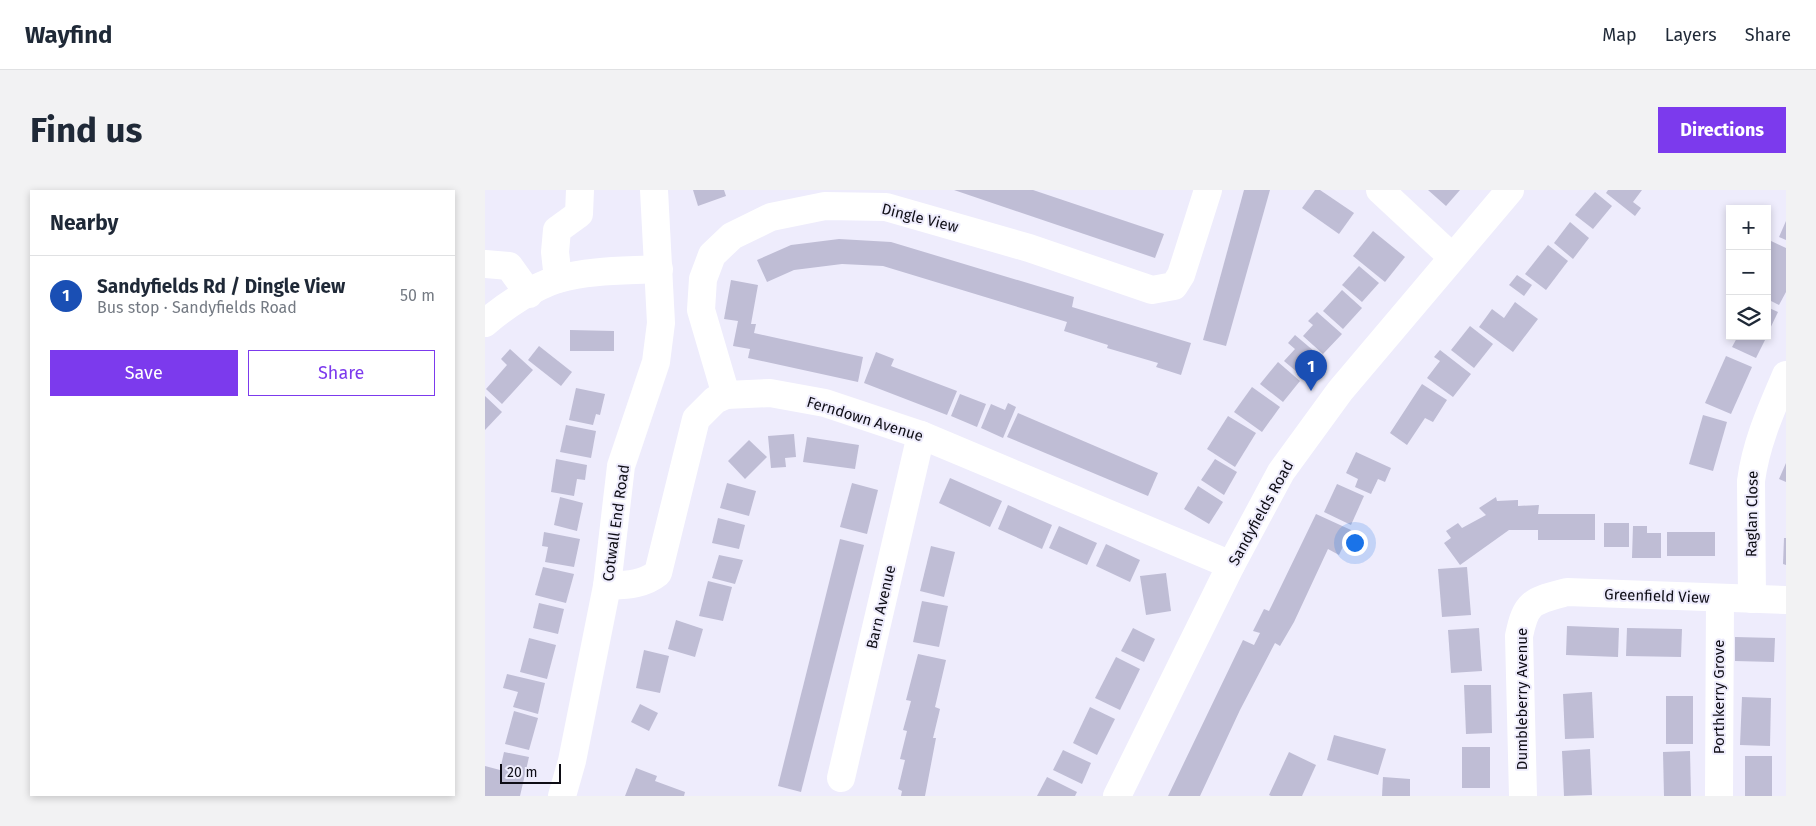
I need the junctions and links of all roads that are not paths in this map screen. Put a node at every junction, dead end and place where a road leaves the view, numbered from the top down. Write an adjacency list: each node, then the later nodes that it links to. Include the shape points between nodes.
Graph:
1 (581, 190): 9 (street, via 579,214 557,230)
2 (654, 190): 8 (street, Cotwall End Road)
3 (1208, 190): 13 (street, Dingle View, via 1181,275 1174,286 1152,290 1029,248 886,207 825,206 771,216 732,236 713,254 703,280 701,310)
4 (1380, 190): 6 (street)
5 (1510, 190): 6 (street, Sandyfields Road)
6 (1452, 257): 15 (street, Sandyfields Road, via 1340,391 1281,472)
7 (485, 264): 10 (street, via 509,266)
8 (659, 269): 9 (street, via 602,272); 16 (street, Cotwall End Road, via 661,323 656,362 621,466)
9 (558, 279): 10 (street)
10 (529, 294): 11 (street)
11 (485, 324)
12 (1786, 375): 18 (street, Raglan Close, via 1761,433 1753,466)
13 (726, 395): 14 (street, Ferndown Avenue, via 769,393 825,403); 16 (street, via 715,400 696,419 659,573 649,581)
14 (921, 435): 15 (street, Ferndown Avenue); 21 (street, Barn Avenue)
15 (1231, 565): 23 (street, Sandyfields Road)
16 (607, 586): 22 (street, Cotwall End Road, via 573,761)
17 (1720, 598): 18 (street, Greenfield View); 20 (street, Greenfield View, via 1567,592); 25 (street, Porthkerry Grove)
18 (1752, 599): 19 (street, Greenfield View)
19 (1786, 600)
20 (1531, 605): 24 (street, Dumbleberry Avenue, via 1523,614 1519,636)
21 (841, 778)
22 (562, 796)
23 (1117, 796)
24 (1523, 796)
25 (1719, 796)

